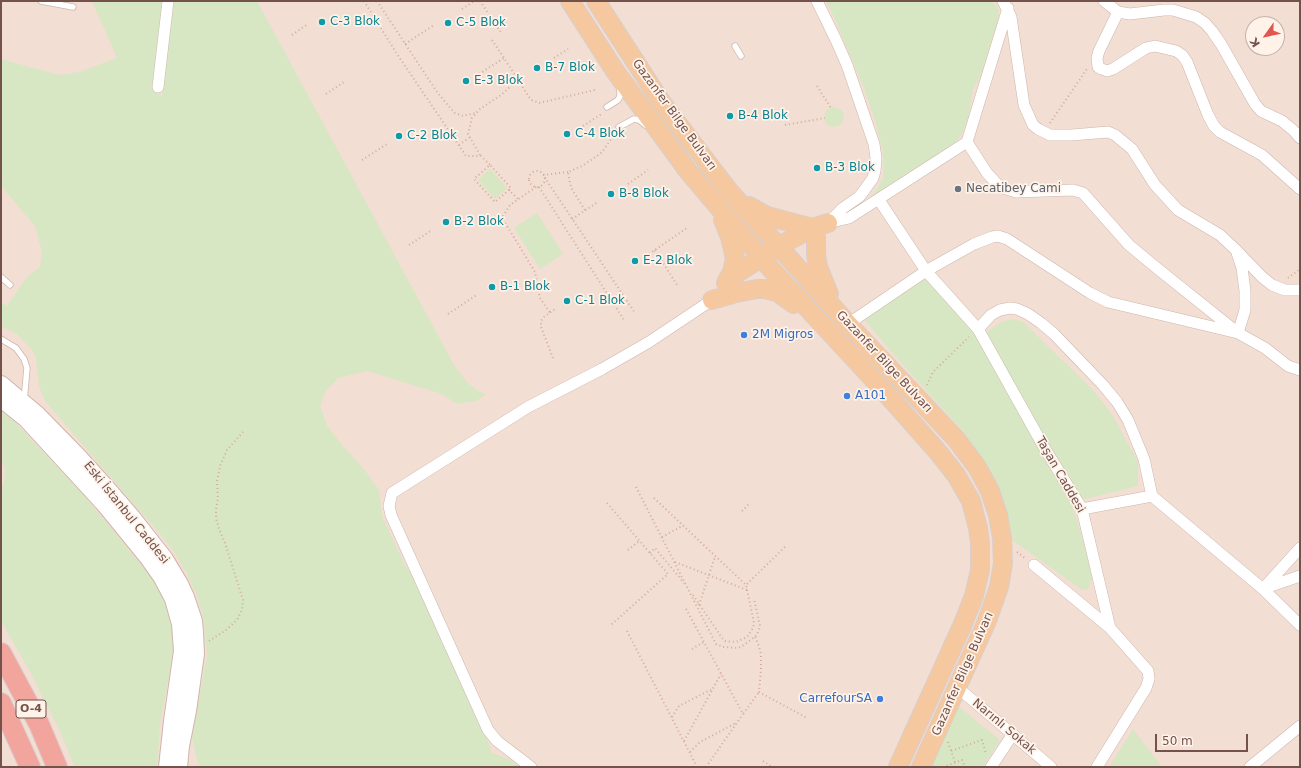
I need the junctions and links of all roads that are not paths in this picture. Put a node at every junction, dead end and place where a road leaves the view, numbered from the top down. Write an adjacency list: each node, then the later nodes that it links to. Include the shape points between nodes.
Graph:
1 (41, 1): 8 (lane)
2 (168, 1): 12 (street)
3 (596, 1): 21 (main road, Gazanfer Bilge Bulvarı, via 662,103)
4 (817, 1): 24 (street, via 847,65 874,144 876,158 873,178 864,192)
5 (1104, 1): 9 (street)
6 (573, 5): 13 (lane, via 620,89 618,100); 19 (main road, Gazanfer Bilge Bulvarı, via 623,82)
7 (1006, 5): 18 (street); 25 (street, via 1013,26 1021,92 1033,124 1054,135 1108,132 1115,135 1132,149 1155,185 1174,205 1191,218 1211,228)
8 (73, 7)
9 (1118, 12): 17 (street, via 1130,14 1173,10 1196,17 1212,31 1261,111 1282,121); 20 (street, via 1099,51 1098,67 1107,71 1113,69 1146,48 1155,46 1182,55 1214,126 1220,132 1262,155)
10 (735, 46): 11 (lane)
11 (741, 56)
12 (158, 88)
13 (608, 108)
14 (619, 127): 15 (lane, via 636,119)
15 (649, 129)
16 (654, 134): 19 (lane)
17 (1300, 138)
18 (967, 142): 22 (street); 37 (street, via 987,173 1003,188 1016,192 1073,190 1083,193 1129,245)
19 (688, 172): 23 (main road, Gazanfer Bilge Bulvarı)
20 (1300, 189)
21 (729, 191): 24 (main road, via 766,216); 26 (main road, Gazanfer Bilge Bulvarı)
22 (879, 200): 24 (street, via 849,218); 28 (street, Taşan Caddesi)
23 (715, 203): 27 (main road, Gazanfer Bilge Bulvarı); 31 (main road, via 734,252)
24 (819, 229): 26 (main road); 34 (main road, via 816,254 818,267)
25 (1236, 250): 32 (street, via 1272,285 1285,290); 37 (street, via 1242,268 1245,291 1245,310)
26 (784, 251): 27 (main road); 34 (main road, Gazanfer Bilge Bulvarı)
27 (766, 264): 31 (main road); 39 (main road, Gazanfer Bilge Bulvarı)
28 (926, 271): 35 (street); 36 (street, Taşan Caddesi); 37 (street, via 974,244 998,236 1007,239 1108,302)
29 (1, 277): 30 (lane)
30 (10, 285)
31 (732, 287): 33 (main road); 39 (main road, via 777,292)
32 (1300, 290)
33 (712, 300): 62 (street, via 649,342 528,407 392,494 389,506 391,515 488,730 497,741)
34 (834, 308): 35 (main road, Gazanfer Bilge Bulvarı)
35 (848, 324): 53 (main road, Gazanfer Bilge Bulvarı, via 960,444 984,479 995,503 1000,525 1003,563 999,587 993,608)
36 (978, 329): 44 (street, via 991,315 1010,308 1028,314 1054,334 1103,385 1128,420 1144,459); 45 (street, Taşan Caddesi, via 1045,449)
37 (1238, 333): 40 (street, via 1265,348 1288,366)
38 (1, 339): 43 (lane, via 16,348 24,359 27,373)
39 (836, 339): 63 (main road, Gazanfer Bilge Bulvarı, via 948,464 971,500 978,528 981,556 974,596)
40 (1300, 370)
41 (1, 384): 43 (main road, Eski İstanbul Caddesi)
42 (1, 398): 60 (main road, Eski İstanbul Caddesi, via 26,419 104,504 148,558 170,594 180,624 182,651)
43 (24, 403): 61 (main road, Eski İstanbul Caddesi, via 80,458 132,517 165,559 191,609 196,649 188,711 180,746)
44 (1152, 496): 45 (street); 49 (street)
45 (1082, 508): 51 (street, Taşan Caddesi)
46 (1300, 548): 49 (street)
47 (1034, 565): 51 (street)
48 (1300, 576): 49 (street)
49 (1263, 589): 50 (street)
50 (1300, 625)
51 (1110, 628): 66 (street, Taşan Caddesi, via 1148,671 1149,679)
52 (1, 653): 59 (highway, O-4, via 39,724)
53 (957, 688): 56 (street, Narınlı Sokak); 64 (main road, Gazanfer Bilge Bulvarı)
54 (1, 703): 58 (highway, O-4)
55 (1300, 726): 67 (street)
56 (1013, 734): 57 (street); 65 (street, Narınlı Sokak)
57 (987, 764)
58 (30, 767)
59 (57, 767)
60 (168, 767)
61 (179, 767)
62 (531, 767)
63 (898, 767)
64 (921, 767)
65 (1051, 767)
66 (1098, 767)
67 (1250, 767)

